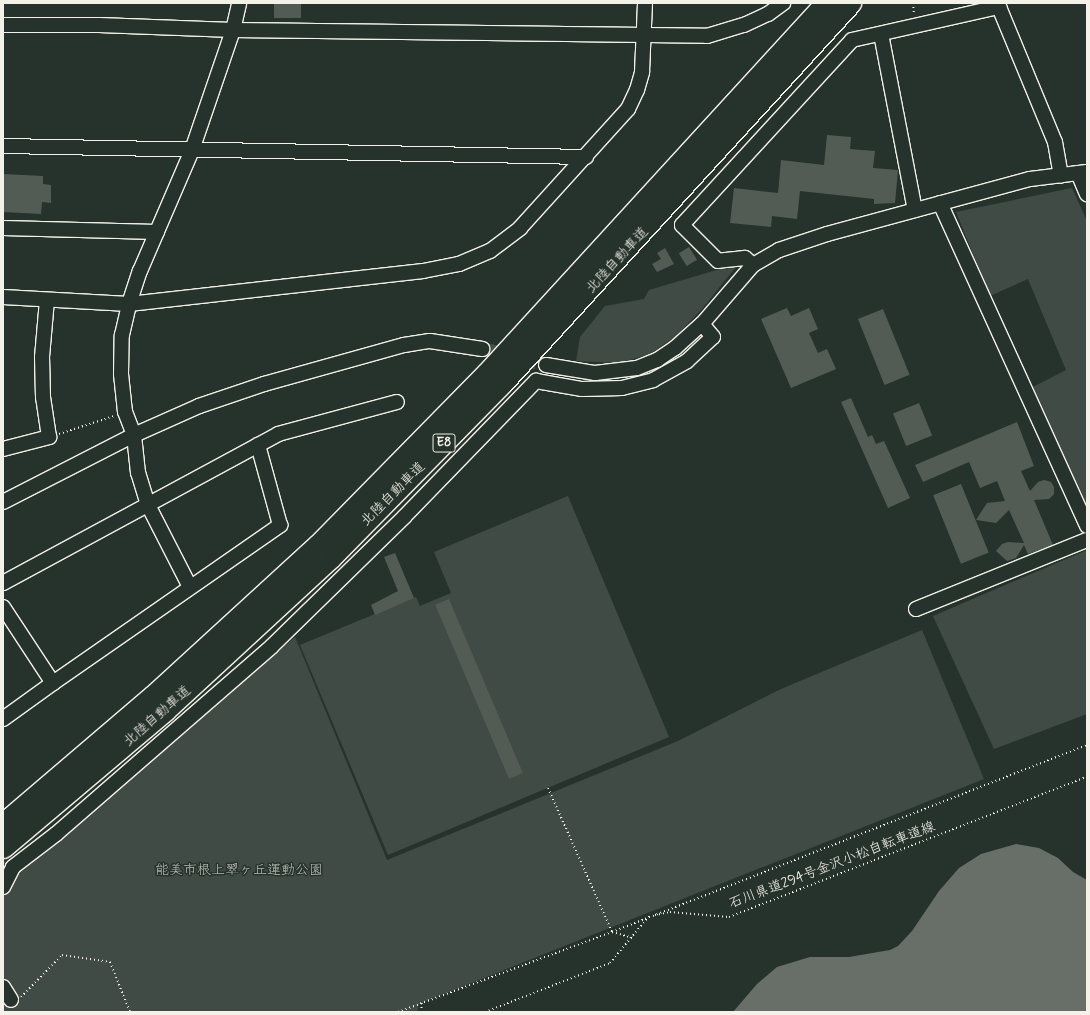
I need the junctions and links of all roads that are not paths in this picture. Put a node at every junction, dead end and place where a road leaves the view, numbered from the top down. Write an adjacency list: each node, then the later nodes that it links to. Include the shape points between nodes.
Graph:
1 (239, 3): 7 (street)
2 (645, 3): 8 (street)
3 (783, 3): 8 (street, via 768,14 744,25 707,36)
4 (826, 3): 41 (highway, 北陸自動車道 / E8, via 487,373 334,529 153,696)
5 (850, 3): 42 (highway, 北陸自動車道 / E8, via 501,384 330,558 165,710)
6 (3, 25): 7 (street, via 99,24)
7 (233, 30): 8 (street); 11 (street)
8 (644, 34): 12 (street, via 642,72 637,90 624,114)
9 (881, 34): 14 (street, via 999,6 1055,142); 17 (street); 20 (street, via 852,40 682,225 718,261 745,258)
10 (3, 146): 11 (street)
11 (192, 150): 12 (street); 19 (street)
12 (586, 157): 23 (street, via 520,228 490,251 464,262 422,271)
13 (1082, 172): 14 (street); 15 (street)
14 (1061, 175): 16 (street, via 1030,179)
15 (1087, 194)
16 (940, 203): 17 (street); 33 (street)
17 (916, 210): 20 (street, via 804,241 779,250)
18 (3, 228): 19 (street)
19 (157, 232): 23 (street)
20 (753, 265): 24 (street)
21 (3, 297): 22 (street)
22 (47, 300): 23 (street); 30 (street, via 42,363 49,437)
23 (129, 304): 28 (street, via 122,335 121,374 125,412)
24 (702, 324): 26 (street, via 676,348 637,368 595,373); 43 (street, via 712,336 687,361 653,380 622,388 582,389 536,381 404,517 272,646 56,834 13,867)
25 (482, 349): 28 (street, via 430,341 373,352 199,406)
26 (546, 365)
27 (397, 402): 29 (street, via 278,434)
28 (134, 435): 31 (street); 32 (street, via 138,473)
29 (258, 445): 32 (street); 36 (street, via 280,525)
30 (3, 449)
31 (3, 502)
32 (148, 505): 35 (street); 36 (street)
33 (1087, 526)
34 (1087, 540): 38 (street)
35 (3, 583)
36 (190, 587): 39 (street)
37 (3, 607): 39 (street)
38 (916, 610)
39 (53, 683): 40 (street)
40 (3, 719)
41 (3, 824)
42 (3, 848)
43 (3, 887)

